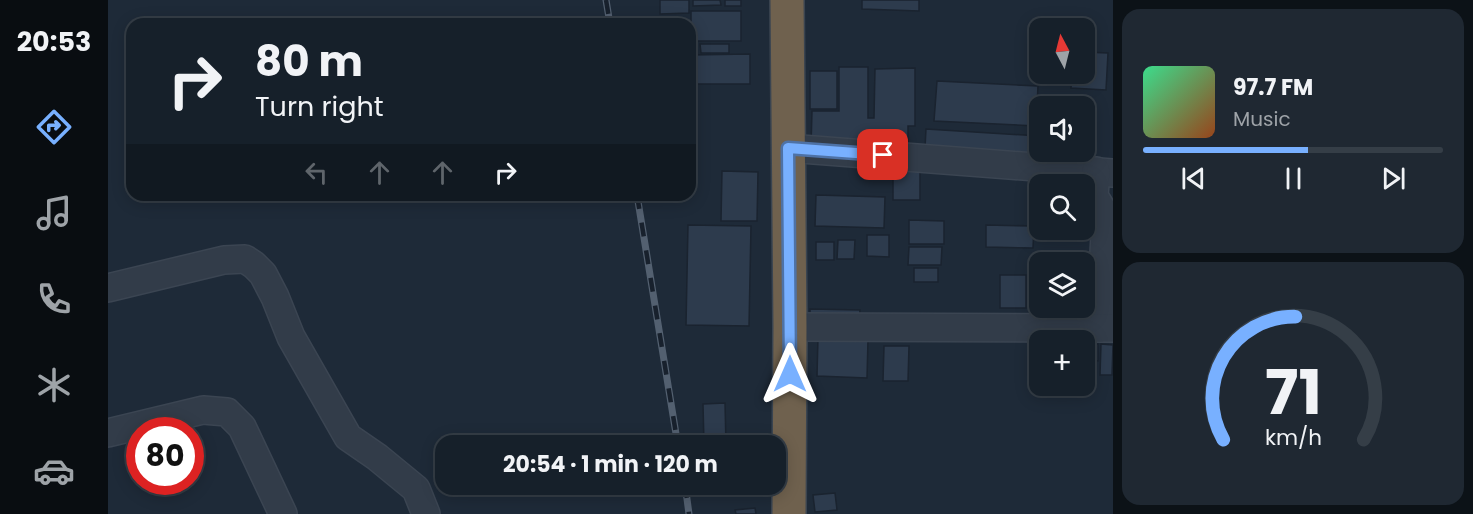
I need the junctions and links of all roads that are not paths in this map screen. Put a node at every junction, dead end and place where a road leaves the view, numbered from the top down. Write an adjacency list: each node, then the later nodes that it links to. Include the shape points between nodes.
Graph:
1 (787, 0): 2 (highway)
2 (788, 148): 3 (street); 5 (highway)
3 (1105, 172): 6 (street, via 1094,196 1106,216)
4 (108, 288): 9 (street, via 224,260 245,259 254,265 263,274 291,337 348,437 416,489)
5 (790, 327): 6 (street); 10 (highway)
6 (1107, 328)
7 (108, 433): 8 (street, via 203,410 226,412 242,427)
8 (283, 514)
9 (426, 514)
10 (789, 514)

